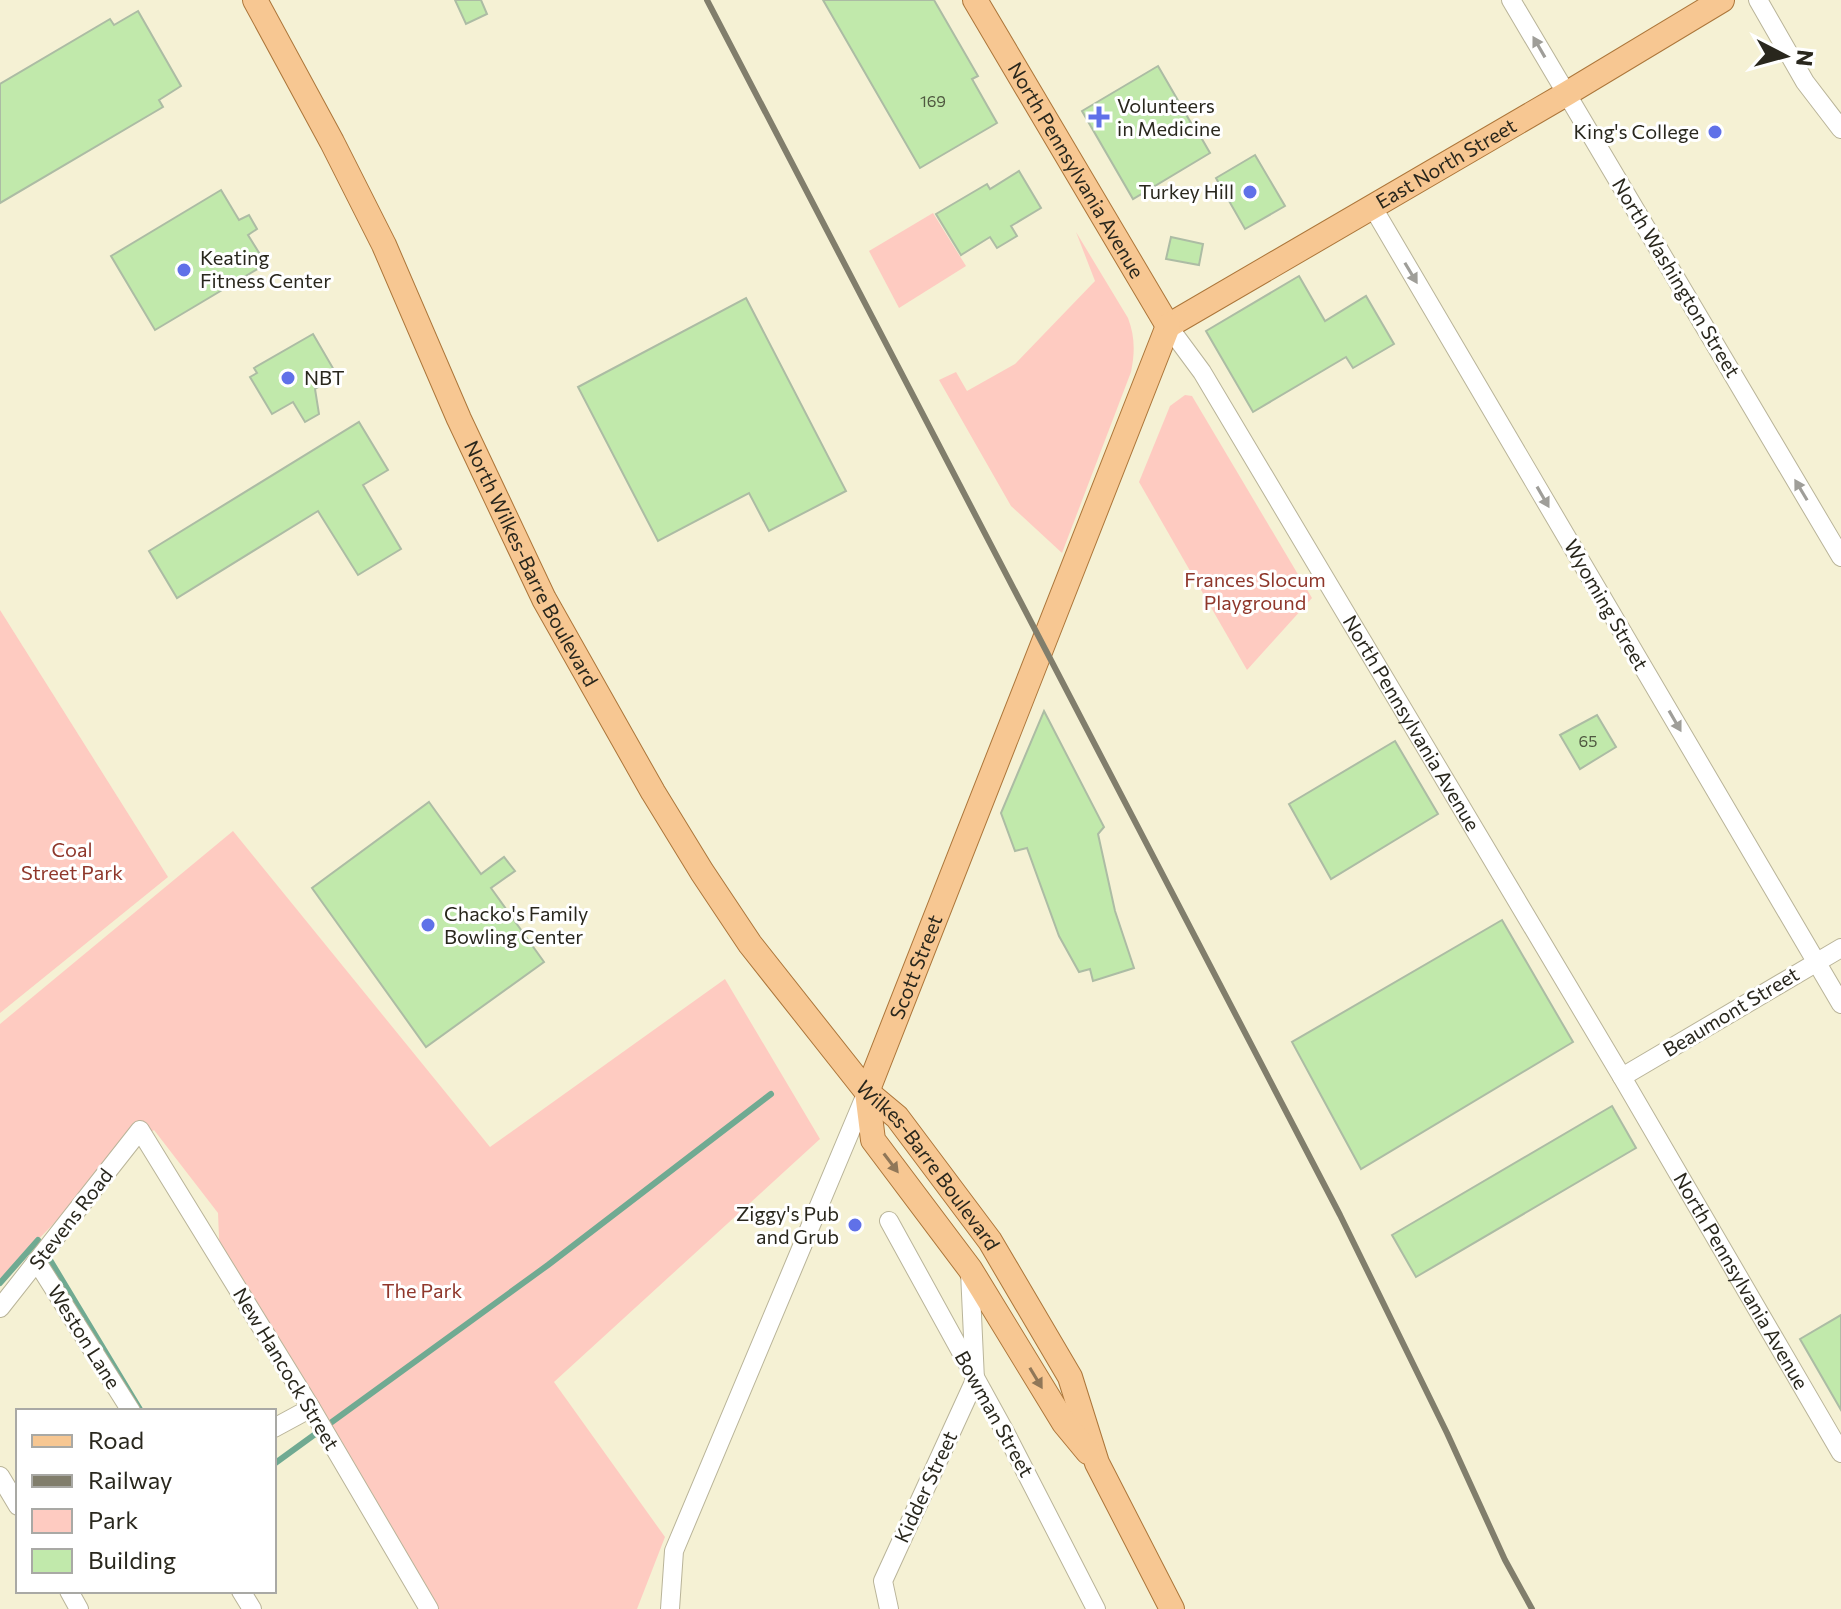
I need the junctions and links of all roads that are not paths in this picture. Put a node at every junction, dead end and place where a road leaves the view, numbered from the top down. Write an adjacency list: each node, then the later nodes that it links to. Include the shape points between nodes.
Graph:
1 (255, 0): 15 (main road, North Wilkes-Barre Boulevard, via 384,245 544,599 702,872 750,944)
2 (975, 0): 9 (main road, North Pennsylvania Avenue)
3 (1511, 0): 6 (street, North Washington Street, one-way to 3)
4 (1722, 0): 6 (main road, East North Street)
5 (1758, 0): 7 (street, via 1805,82)
6 (1566, 94): 8 (main road, East North Street); 10 (street, North Washington Street, one-way to 6)
7 (1841, 129)
8 (1372, 206): 9 (main road, East North Street); 12 (street, Wyoming Street, one-way to 12)
9 (1168, 326): 14 (street, North Pennsylvania Avenue, via 1202,372); 15 (main road, Scott Street)
10 (1841, 557)
11 (1841, 948): 12 (street, Beaumont Street)
12 (1817, 962): 13 (street, Wyoming Street); 14 (street, Beaumont Street)
13 (1841, 1004)
14 (1622, 1077): 25 (street, North Pennsylvania Avenue)
15 (867, 1092): 19 (main road, Wilkes-Barre Boulevard, one-way to 19, via 873,1140); 26 (main road, Wilkes-Barre Boulevard, via 897,1117 990,1241 1070,1377); 30 (street, Scott Street, via 674,1551)
16 (140, 1130): 18 (street, Stevens Road); 22 (street, New Hancock Street)
17 (889, 1221): 21 (street, Bowman Street)
18 (37, 1262): 20 (street, Stevens Road); 23 (street, Weston Lane)
19 (970, 1269): 21 (street, Kidder Street); 26 (main road, Wilkes-Barre Boulevard, one-way to 26, via 1064,1423)
20 (0, 1308)
21 (975, 1380): 31 (street, Kidder Street, via 883,1581); 32 (street, Bowman Street)
22 (311, 1408): 24 (street); 29 (street, New Hancock Street)
23 (130, 1409)
24 (276, 1427)
25 (1841, 1453)
26 (1097, 1463): 33 (main road, Wilkes-Barre Boulevard)
27 (0, 1476): 28 (street)
28 (16, 1503)
29 (429, 1609)
30 (670, 1609)
31 (889, 1609)
32 (1096, 1609)
33 (1172, 1609)

